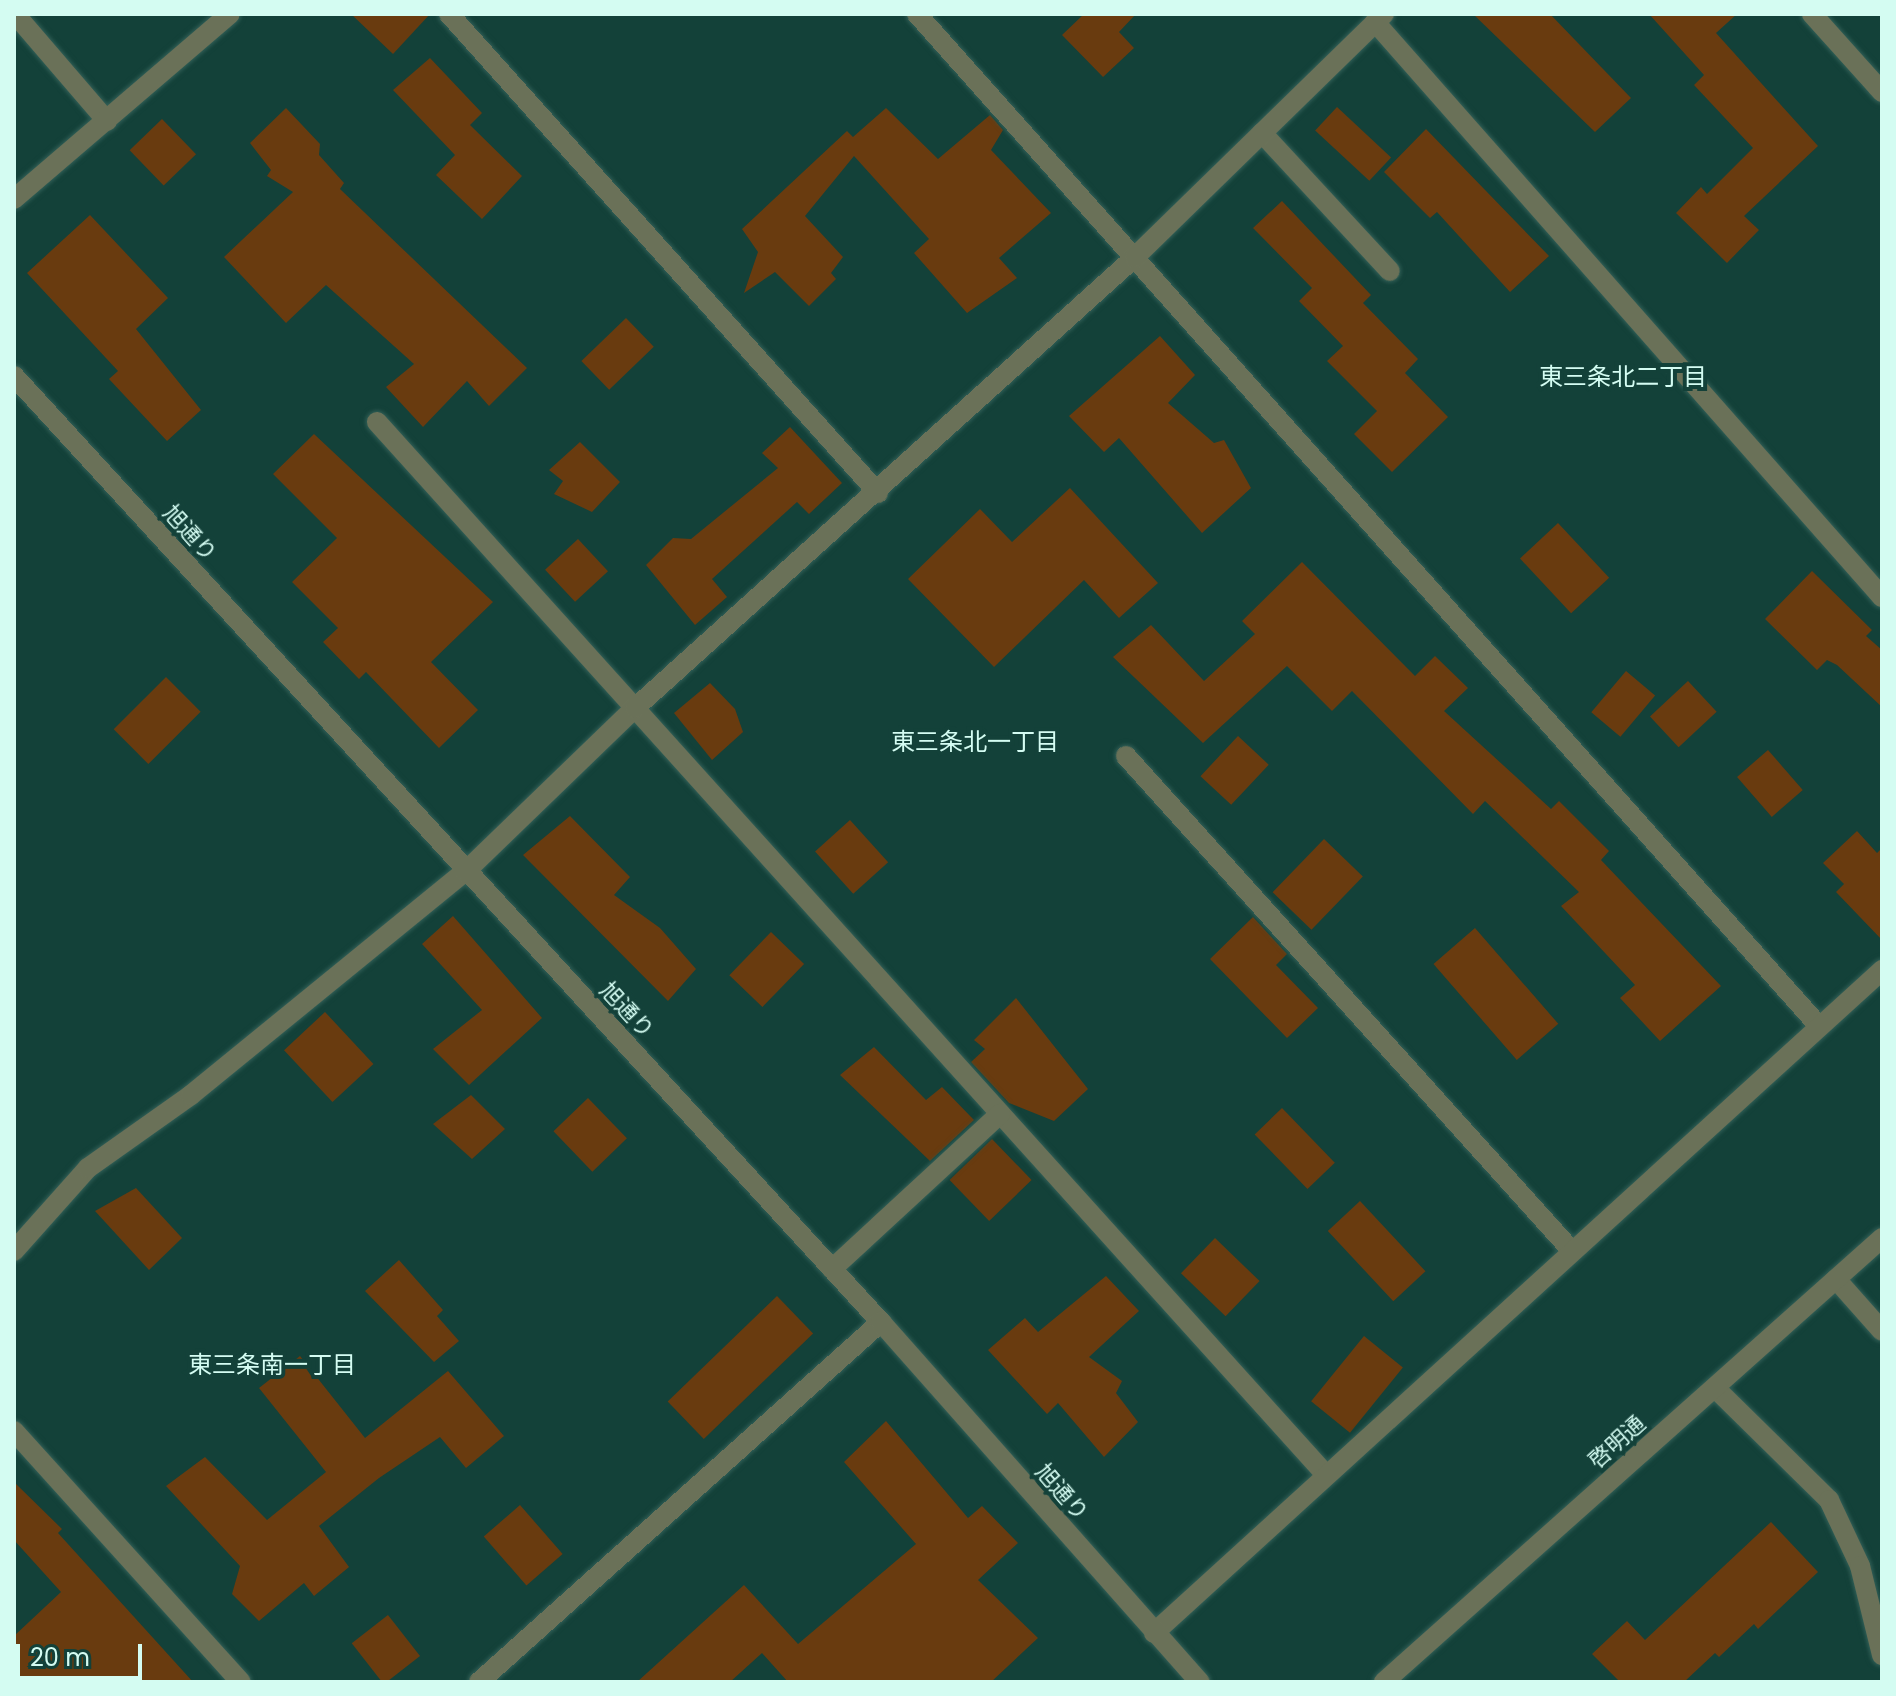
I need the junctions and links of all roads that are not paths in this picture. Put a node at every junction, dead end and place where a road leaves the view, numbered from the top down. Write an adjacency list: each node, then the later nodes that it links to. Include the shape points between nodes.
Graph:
1 (15, 14): 8 (street)
2 (230, 14): 8 (street)
3 (449, 14): 15 (street)
4 (917, 14): 11 (street)
5 (1812, 14): 7 (street)
6 (1380, 18): 9 (street); 16 (street)
7 (1882, 92)
8 (107, 121): 10 (street)
9 (1262, 133): 11 (street); 12 (street)
10 (14, 199)
11 (1135, 257): 15 (street); 21 (street)
12 (1390, 271)
13 (14, 376): 19 (street, 旭通り)
14 (377, 422): 17 (street)
15 (878, 493): 17 (street)
16 (1882, 597)
17 (635, 708): 19 (street); 22 (street)
18 (1126, 756): 25 (street)
19 (466, 871): 24 (street, via 191,1095 88,1168); 26 (street, 旭通り)
20 (1882, 970): 21 (street)
21 (1819, 1026): 25 (street)
22 (1000, 1114): 26 (street); 32 (street)
23 (1882, 1238): 27 (street, 啓明通)
24 (14, 1251)
25 (1572, 1251): 32 (street)
26 (832, 1269): 28 (street, 旭通り)
27 (1836, 1279): 29 (street); 30 (street, 啓明通)
28 (881, 1322): 33 (street, 旭通り); 36 (street)
29 (1882, 1331)
30 (1715, 1388): 34 (street, via 1829,1500 1860,1566); 38 (street, 啓明通)
31 (14, 1431): 35 (street)
32 (1326, 1475): 33 (street)
33 (1154, 1633): 37 (street, 旭通り)
34 (1882, 1655)
35 (241, 1682)
36 (479, 1682)
37 (1200, 1682)
38 (1384, 1682)

